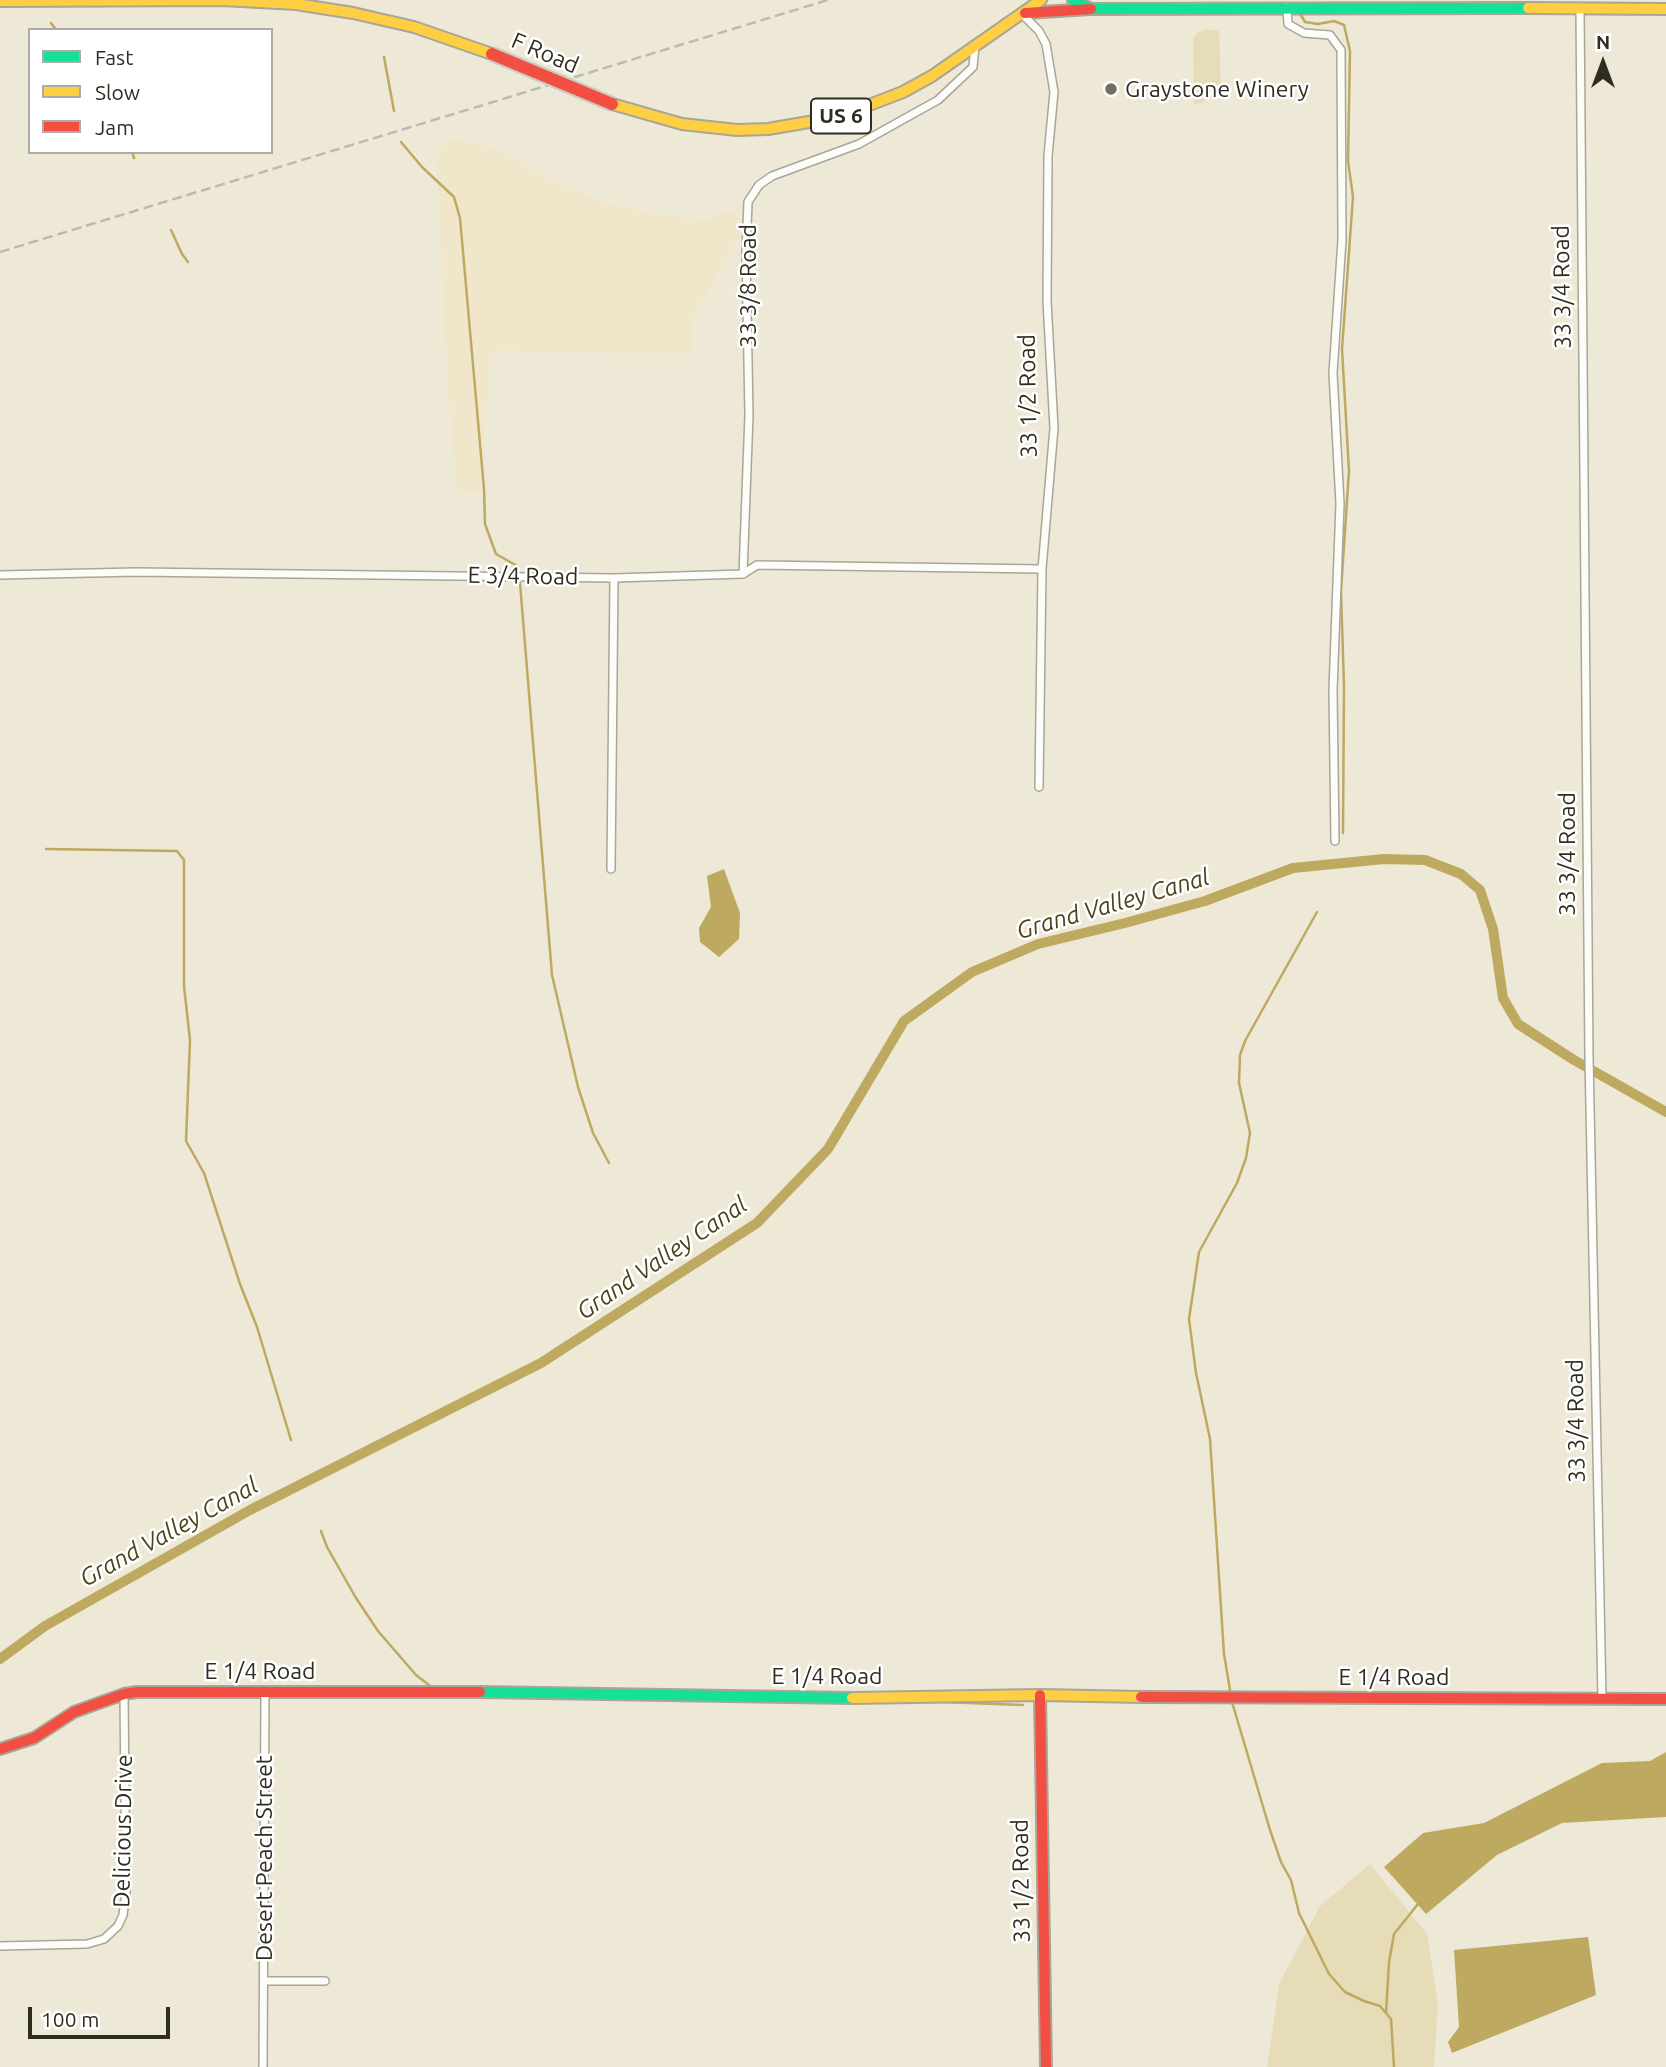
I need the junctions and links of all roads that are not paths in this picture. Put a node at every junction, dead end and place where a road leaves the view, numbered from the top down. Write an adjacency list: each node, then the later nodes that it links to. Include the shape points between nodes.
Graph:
1 (1041, 0): 9 (street, F Road / US 6)
2 (1073, 0): 6 (street)
3 (0, 1): 10 (street, F Road / US 6, bridge, via 222,0 353,13 414,27 492,54 612,104 706,128 768,129 838,117 903,92)
4 (1598, 4): 7 (street); 8 (street)
5 (1287, 6): 6 (street); 7 (street); 16 (street, via 1288,24 1304,33 1330,35 1341,50 1342,240 1333,373 1340,504)
6 (1091, 9): 9 (street)
7 (1580, 9): 21 (street, 33 3/4 Road, via 1589,1057)
8 (1666, 9)
9 (1021, 13): 10 (street, F Road / US 6); 11 (street, 33 1/2 Road, via 1045,44 1054,92 1048,156 1047,301 1054,428)
10 (975, 45): 12 (street, 33 3/8 Road, via 973,67 938,100 859,144 772,176 748,202 749,415)
11 (1042, 569): 12 (street, E 3/4 Road, via 757,565); 15 (street, 33 1/2 Road)
12 (743, 574): 14 (street, E 3/4 Road)
13 (0, 575): 14 (street, E 3/4 Road, via 163,572)
14 (614, 578): 17 (street)
15 (1039, 787)
16 (1335, 841)
17 (611, 869)
18 (265, 1692): 19 (street, E 1/4 Road); 20 (street, E 1/4 Road, via 564,1692 804,1699); 25 (street, Desert Peach Street)
19 (124, 1694): 23 (street, E 1/4 Road, via 74,1712 34,1738); 24 (street, Delicious Drive, via 126,1892 118,1926 104,1939 87,1944)
20 (1040, 1695): 21 (street, E 1/4 Road); 28 (street, 33 1/2 Road)
21 (1602, 1699): 22 (street, E 1/4 Road)
22 (1666, 1699)
23 (0, 1749)
24 (0, 1946)
25 (264, 1981): 26 (street); 27 (street, Desert Peach Street)
26 (325, 1981)
27 (263, 2067)
28 (1046, 2067)

